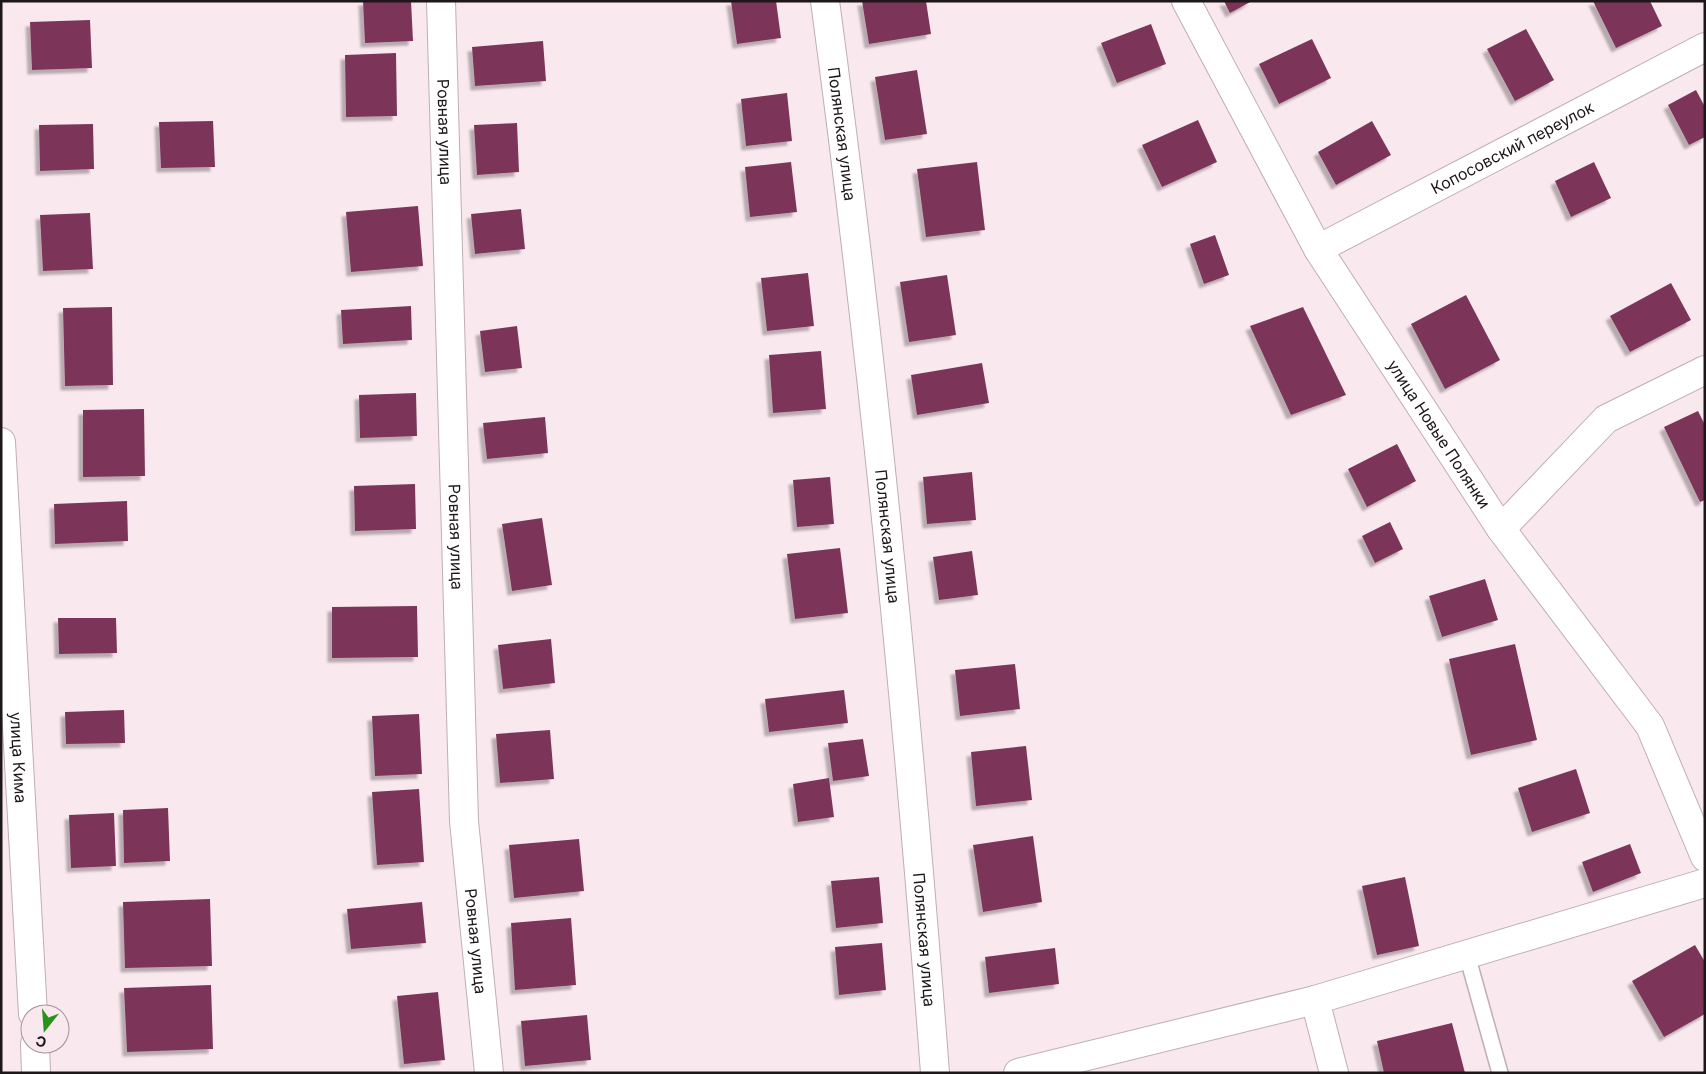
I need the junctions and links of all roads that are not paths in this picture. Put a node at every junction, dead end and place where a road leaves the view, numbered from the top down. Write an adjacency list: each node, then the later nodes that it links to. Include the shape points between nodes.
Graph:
1 (441, 1): 16 (street, Ровная улица, via 464,820)
2 (825, 1): 17 (street, Полянская улица, via 852,198 912,778)
3 (1186, 1): 5 (street, улица Новые Полянки)
4 (1705, 47): 5 (street, Копосовский переулок)
5 (1318, 249): 8 (street, улица Новые Полянки)
6 (1705, 370): 8 (street, via 1606,419)
7 (1, 442): 13 (street, улица Кима)
8 (1501, 529): 9 (street, улица Новые Полянки, via 1650,726)
9 (1705, 857)
10 (1705, 883): 11 (street)
11 (1467, 955): 12 (street); 20 (lane)
12 (1315, 1000): 18 (street); 19 (street)
13 (32, 1004)
14 (35, 1054): 15 (street)
15 (36, 1073)
16 (489, 1073)
17 (935, 1073)
18 (1018, 1073)
19 (1334, 1073)
20 (1500, 1073)

